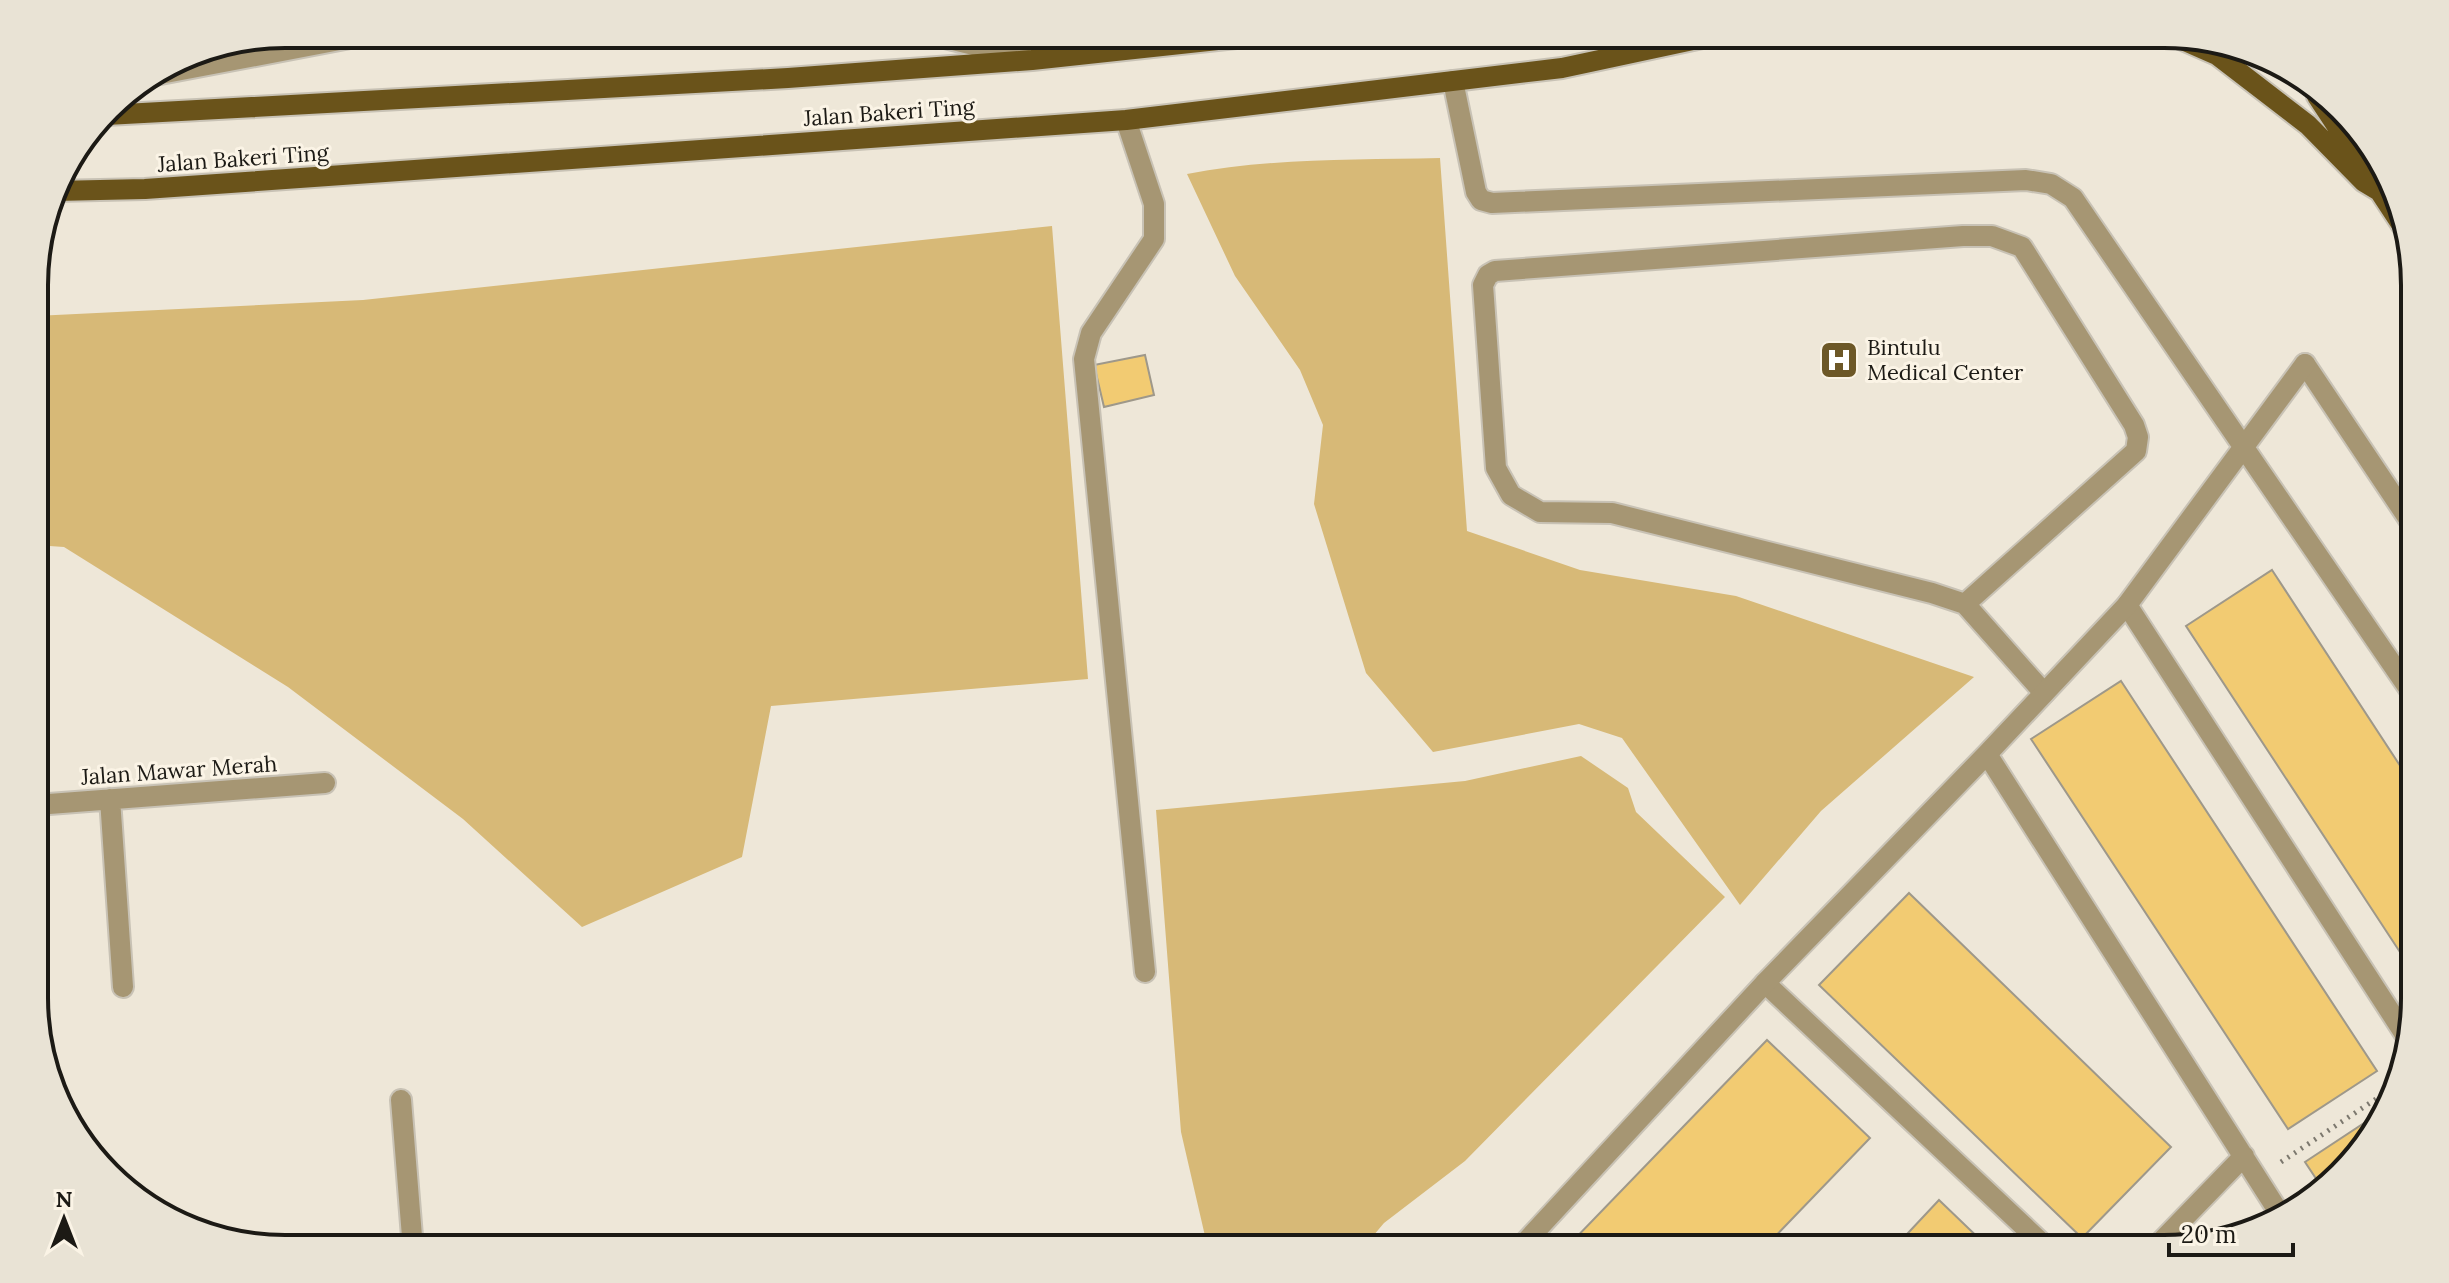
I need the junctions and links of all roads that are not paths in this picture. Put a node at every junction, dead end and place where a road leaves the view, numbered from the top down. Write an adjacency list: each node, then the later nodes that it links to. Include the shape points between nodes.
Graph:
1 (1654, 48): 8 (main road, Jalan Bakeri Ting, via 1562,68)
2 (292, 49): 7 (street)
3 (987, 49): 6 (street)
4 (1139, 49): 6 (main road, Jalan Bakeri Ting)
5 (2216, 55): 13 (main road, via 2308,125)
6 (1032, 60): 9 (main road, Jalan Bakeri Ting)
7 (189, 69)
8 (1453, 81): 11 (main road, Jalan Bakeri Ting); 15 (street, via 1476,192 1492,203 2026,180 2051,184 2073,198)
9 (122, 114)
10 (2332, 119): 13 (main road)
11 (1126, 120): 12 (main road, Jalan Bakeri Ting); 25 (street, via 1154,204 1154,239 1091,333 1084,359)
12 (68, 191)
13 (2379, 191): 14 (main road)
14 (2384, 199)
15 (2246, 447): 16 (street, via 2305,364); 18 (street); 19 (street)
16 (2401, 508)
17 (1965, 604): 17 (street, via 2136,451 2134,425 2022,247 1992,236 1963,236 1488,275 1483,285 1496,468 1511,495 1540,512 1612,513); 20 (street)
18 (2127, 605): 20 (street); 28 (street)
19 (2401, 677)
20 (2044, 693): 21 (street)
21 (1987, 754): 26 (street); 30 (street)
22 (325, 783): 23 (street, Jalan Mawar Merah)
23 (110, 799): 24 (street, Jalan Mawar Merah); 27 (street)
24 (48, 804)
25 (1145, 972)
26 (1765, 983): 32 (street); 33 (street)
27 (123, 987)
28 (2399, 1026)
29 (401, 1100): 35 (street)
30 (2244, 1156): 31 (street); 34 (street)
31 (2276, 1207)
32 (1533, 1234)
33 (2032, 1234)
34 (2169, 1234)
35 (412, 1235)

